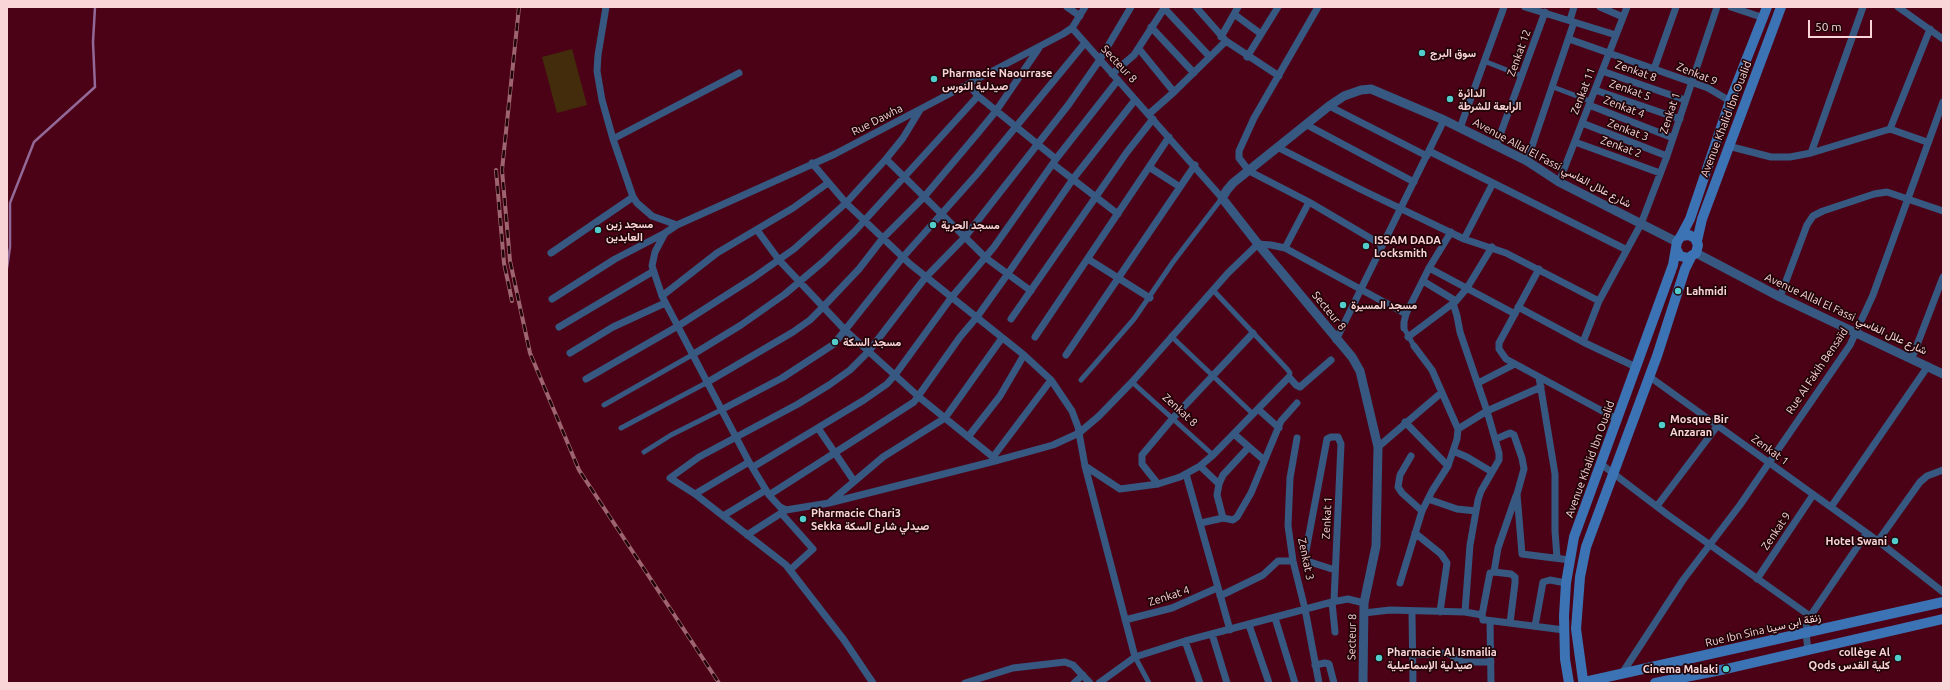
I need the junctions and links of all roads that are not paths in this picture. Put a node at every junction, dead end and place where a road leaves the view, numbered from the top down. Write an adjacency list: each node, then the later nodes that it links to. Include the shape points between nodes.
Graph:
1 (606, 7): 75 (street, via 597,71)
2 (1067, 7): 23 (street)
3 (1085, 7): 23 (street, Rue Dawha)
4 (1132, 7): 41 (street)
5 (1165, 7): 27 (street); 39 (street)
6 (1196, 7): 32 (street)
7 (1278, 7): 30 (street)
8 (1317, 7): 48 (street)
9 (1504, 7): 42 (street)
10 (1525, 7): 22 (street)
11 (1574, 7): 26 (street)
12 (1600, 7): 24 (street)
13 (1627, 7): 24 (street, Zenkat 11)
14 (1676, 7): 43 (street)
15 (1717, 7): 51 (street, Zenkat 1)
16 (1731, 7): 25 (street)
17 (1768, 7): 25 (main road, Avenue Khalid Ibn Oualid)
18 (1781, 7): 80 (main road, Avenue Khalid Ibn Oualid)
19 (1863, 7): 83 (street)
20 (1898, 7): 29 (street)
21 (1236, 9): 30 (street); 32 (street)
22 (1545, 12): 26 (street); 49 (street, Zenkat 12)
23 (1080, 16): 28 (street, Rue Dawha)
24 (1623, 17): 31 (street, Zenkat 11)
25 (1764, 18): 59 (main road, Avenue Khalid Ibn Oualid)
26 (1572, 21): 31 (street); 33 (street)
27 (1151, 27): 37 (street); 46 (street)
28 (1072, 28): 35 (street, Secteur 8); 36 (street, Rue Dawha)
29 (1930, 29): 34 (street); 72 (street)
30 (1261, 34): 40 (street)
31 (1616, 35): 38 (street, Zenkat 11)
32 (1223, 39): 39 (street); 40 (street)
33 (1569, 39): 38 (street, Zenkat 9); 53 (street)
34 (1943, 39)
35 (1084, 44): 41 (street, Secteur 8); 70 (street)
36 (1040, 46): 52 (street, Rue Dawha); 64 (street)
37 (1139, 49): 47 (street); 55 (street)
38 (1609, 52): 43 (street, Zenkat 9); 44 (street, Zenkat 11)
39 (1210, 57): 46 (street)
40 (1247, 57): 48 (street)
41 (1099, 61): 47 (street, Secteur 8); 78 (street)
42 (1484, 61): 49 (street); 71 (street)
43 (1654, 69): 51 (street, Zenkat 9)
44 (1602, 71): 54 (street, Zenkat 11); 58 (street, Zenkat 8)
45 (739, 73): 75 (street)
46 (1194, 73): 55 (street)
47 (1112, 74): 50 (street, Secteur 8)
48 (1278, 76): 91 (street, via 1239,151 1239,158)
49 (1522, 76): 79 (street, Zenkat 12)
50 (1118, 80): 57 (street, Secteur 8); 86 (street)
51 (1692, 83): 58 (street, Zenkat 1); 59 (street, Zenkat 9, via 1708,88)
52 (969, 85): 56 (street); 63 (street, Rue Dawha)
53 (1553, 87): 61 (street); 87 (street)
54 (1595, 90): 61 (street, Zenkat 11); 66 (street, Zenkat 5)
55 (1174, 92): 65 (street)
56 (978, 96): 64 (street); 93 (street)
57 (1136, 100): 65 (street, Secteur 8); 94 (street)
58 (1686, 100): 66 (street, Zenkat 1)
59 (1730, 101): 121 (main road, Avenue Khalid Ibn Oualid, via 1690,219)
60 (1943, 102): 77 (street, Rue Al Fakih Bensaïd)
61 (1590, 103): 68 (street, Zenkat 11); 74 (street, Zenkat 4)
62 (1329, 106): 67 (street, Avenue Allal El Fassi شارع علال الفاسي, via 1344,96 1361,90 1371,90); 69 (street); 82 (street)
63 (921, 109): 85 (street); 88 (street, Rue Dawha, via 835,154)
64 (996, 111): 70 (street); 100 (street)
65 (1151, 116): 73 (street, Secteur 8); 101 (street)
66 (1680, 119): 74 (street, Zenkat 1)
67 (1444, 120): 71 (street, Avenue Allal El Fassi شارع علال الفاسي); 82 (street)
68 (1582, 123): 76 (street, Zenkat 11); 84 (street, Zenkat 3)
69 (1307, 125): 81 (street); 96 (street)
70 (1016, 128): 78 (street); 109 (street)
71 (1460, 128): 79 (street, Avenue Allal El Fassi شارع علال الفاسي)
72 (1890, 128): 77 (street); 83 (street)
73 (1169, 137): 89 (street, Secteur 8); 90 (street)
74 (1673, 138): 84 (street, Zenkat 1)
75 (613, 139): 102 (street)
76 (1575, 142): 92 (street, Zenkat 2); 97 (street, Zenkat 11)
77 (1927, 142): 104 (street, Rue Al Fakih Bensaïd)
78 (1037, 144): 86 (street); 117 (street)
79 (1496, 146): 87 (street, Avenue Allal El Fassi شارع علال الفاسي)
80 (1728, 146): 83 (street, via 1771,157); 120 (main road, Avenue Khalid Ibn Oualid, via 1702,219)
81 (1279, 148): 91 (street); 107 (street)
82 (1428, 153): 96 (street); 98 (street)
83 (1811, 153)
84 (1667, 156): 92 (street, Zenkat 1)
85 (886, 159): 93 (street); 106 (street)
86 (1054, 161): 94 (street); 130 (street)
87 (1527, 161): 97 (street, Avenue Allal El Fassi شارع علال الفاسي)
88 (812, 163): 95 (street); 113 (street, Rue Dawha)
89 (1195, 165): 99 (street); 103 (street, Secteur 8)
90 (1150, 167): 99 (street); 110 (street)
91 (1248, 171): 103 (street, via 1233,183); 105 (street)
92 (1660, 173): 112 (street, Zenkat 1)
93 (904, 177): 100 (street); 111 (street)
94 (1073, 179): 101 (street); 136 (street)
95 (828, 182): 106 (street); 114 (street)
96 (1414, 182): 107 (street)
97 (1559, 182): 112 (street, Avenue Allal El Fassi شارع علال الفاسي)
98 (1494, 183): 119 (street); 126 (street)
99 (1180, 187): 137 (street)
100 (924, 196): 109 (street); 118 (street)
101 (1096, 196): 110 (street); 145 (street)
102 (634, 197): 113 (street, via 652,216); 127 (street)
103 (1222, 198): 122 (street, Secteur 8); 150 (street, via 1173,262)
104 (1907, 200): 108 (street); 147 (street, via 1891,193 1880,193 1831,207 1813,216); 163 (street, Rue Al Fakih Bensaïd, via 1873,294)
105 (1309, 202): 123 (street); 125 (street)
106 (846, 203): 111 (street); 132 (street)
107 (1401, 209): 115 (street); 123 (street)
108 (1943, 211)
109 (942, 214): 117 (street); 129 (street)
110 (1118, 214): 131 (street)
111 (864, 220): 118 (street); 141 (street, via 824,261)
112 (1641, 224): 121 (street, Avenue Allal El Fassi شارع علال الفاسي); 126 (street, Zenkat 1)
113 (677, 225): 116 (street, Rue Dawha)
114 (757, 230): 132 (street); 146 (street, via 717,253)
115 (1451, 232): 119 (street); 133 (street)
116 (665, 233): 135 (street, via 653,257); 148 (street, Rue Dawha, via 627,252)
117 (965, 237): 130 (street); 139 (street)
118 (883, 238): 129 (street); 154 (street, via 860,269)
119 (1464, 239): 124 (street)
120 (1697, 241): 121 (main road, via 1692,236); 128 (main road, via 1698,248)
121 (1678, 242): 128 (main road, via 1680,256); 181 (main road, Avenue Khalid Ibn Oualid, via 1673,265)
122 (1258, 244): 125 (street); 143 (street); 169 (street, Secteur 8)
123 (1382, 245): 144 (street)
124 (1492, 247): 134 (street); 142 (street)
125 (1285, 248): 144 (street)
126 (1628, 250): 152 (street, Zenkat 1)
127 (551, 253)
128 (1694, 255): 147 (street, Avenue Allal El Fassi شارع علال الفاسي); 186 (main road, via 1685,269)
129 (903, 257): 139 (street); 162 (street)
130 (986, 258): 136 (street); 149 (street)
131 (1088, 259): 137 (street); 166 (street)
132 (779, 260): 141 (street); 159 (street)
133 (1429, 268): 140 (street); 142 (street)
134 (1539, 269): 152 (street); 155 (street)
135 (652, 272): 146 (street); 160 (street)
136 (1007, 275): 145 (street); 157 (street)
137 (1118, 277): 150 (street); 176 (street)
138 (1943, 277): 177 (street)
139 (925, 278): 149 (street); 172 (street)
140 (1423, 281): 151 (street); 156 (street)
141 (799, 282): 154 (street); 174 (street, via 741,325)
142 (1467, 288): 151 (street); 155 (street)
143 (1213, 290): 164 (street); 165 (street)
144 (1361, 290): 156 (street); 169 (street)
145 (1031, 291): 158 (street)
146 (662, 296): 153 (street)
147 (1780, 297): 163 (street, Avenue Allal El Fassi شارع علال الفاسي)
148 (552, 298)
149 (951, 298): 157 (street); 183 (street)
150 (1150, 298): 190 (street)
151 (1454, 302): 167 (street); 193 (street, via 1460,332)
152 (1599, 302): 170 (street, Zenkat 1)
153 (665, 303): 159 (street); 173 (street, via 613,327)
154 (823, 307): 162 (street); 192 (street, via 792,332)
155 (1517, 310): 170 (street); 179 (street, via 1499,343 1499,349 1506,359)
156 (1406, 314): 161 (street)
157 (977, 317): 168 (street); 196 (street, via 960,337)
158 (1011, 319)
159 (678, 326): 174 (street); 188 (street)
160 (559, 327)
161 (1404, 328): 167 (street)
162 (845, 330): 172 (street); 199 (street, via 825,351 782,378)
163 (1856, 332): 177 (street, Avenue Allal El Fassi شارع علال الفاسي); 226 (street, Rue Al Fakih Bensaïd, via 1830,375)
164 (1253, 334): 184 (street); 185 (street, via 1287,369)
165 (1171, 336): 184 (street); 191 (street)
166 (1035, 337)
167 (1408, 337): 171 (street)
168 (1002, 338): 175 (street); 202 (street)
169 (1336, 340): 217 (street, Secteur 8, via 1352,357 1360,371)
170 (1583, 342): 181 (street)
171 (1414, 346): 195 (street, via 1432,370)
172 (869, 351): 183 (street); 213 (street, via 850,370 829,385)
173 (570, 353)
174 (692, 355): 192 (street); 198 (street)
175 (1024, 355): 189 (street); 214 (street, via 1000,396)
176 (1066, 355)
177 (1912, 358): 180 (street, Avenue Allal El Fassi شارع علال الفاسي)
178 (1331, 360): 185 (street, via 1300,387)
179 (1515, 364): 187 (street); 193 (street)
180 (1928, 366): 182 (street, Avenue Allal El Fassi شارع علال الفاسي); 246 (street)
181 (1636, 367): 204 (main road, Avenue Khalid Ibn Oualid)
182 (1943, 374)
183 (895, 375): 196 (street); 208 (street, via 874,393)
184 (1213, 376): 201 (street); 203 (street)
185 (1289, 377): 201 (street)
186 (1650, 377): 206 (street, Zenkat 1); 235 (main road)
187 (1539, 378): 194 (street); 204 (street)
188 (586, 379)
189 (1051, 380): 211 (street, via 1072,411); 224 (street)
190 (1081, 380)
191 (1132, 382): 203 (street, Zenkat 8); 211 (street)
192 (706, 383): 199 (street); 207 (street)
193 (1478, 383): 200 (street)
194 (1541, 387): 200 (street); 258 (street, via 1555,474 1554,531)
195 (1441, 392): 205 (street); 210 (street)
196 (919, 397): 202 (street); 221 (street)
197 (1297, 403): 209 (street, via 1282,419)
198 (604, 405)
199 (721, 410): 213 (street); 220 (street)
200 (1487, 411): 210 (street); 216 (street)
201 (1255, 412): 209 (street); 212 (street)
202 (945, 418): 214 (street); 236 (street)
203 (1173, 418): 222 (street, Zenkat 8); 237 (street, via 1141,458 1142,464)
204 (1617, 419): 228 (main road, Avenue Khalid Ibn Oualid)
205 (1405, 422): 217 (street); 231 (street)
206 (1718, 425): 226 (street, Zenkat 1); 245 (street)
207 (621, 428)
208 (818, 428): 221 (street); 227 (street)
209 (1278, 428): 225 (street)
210 (1458, 429): 219 (street)
211 (1079, 433): 224 (street, via 1053,445); 229 (street)
212 (1234, 434): 218 (street); 222 (street)
213 (736, 437): 227 (street); 240 (street, via 699,457 670,478)
214 (968, 437): 224 (street)
215 (1297, 438): 260 (street, Zenkat 3, via 1287,510)
216 (1496, 439): 233 (street, via 1499,460); 241 (street, via 1510,433 1516,438 1524,469)
217 (1378, 447): 271 (street, Secteur 8, via 1376,546)
218 (1248, 448): 225 (street); 238 (street)
219 (1454, 451): 231 (street); 233 (street)
220 (644, 452)
221 (835, 453): 236 (street); 239 (street)
222 (1213, 455): 230 (street)
223 (1411, 456): 247 (street, via 1400,475 1398,487)
224 (994, 459): 244 (street)
225 (1264, 460): 251 (street, via 1251,493 1237,517 1233,520)
226 (1768, 463): 242 (street, Zenkat 1); 257 (street, Rue Al Fakih Bensaïd)
227 (751, 464): 239 (street); 240 (street)
228 (1601, 464): 235 (street); 259 (main road, Avenue Khalid Ibn Oualid, via 1574,537)
229 (1085, 466): 237 (street, via 1120,489); 281 (street)
230 (1200, 466): 234 (street); 238 (street)
231 (1448, 466): 243 (street)
232 (1943, 470): 256 (street, via 1920,482)
233 (1492, 472): 248 (street, via 1481,491)
234 (1186, 474): 237 (street); 252 (street)
235 (1613, 474): 245 (street); 300 (main road, via 1586,547 1580,577 1576,629)
236 (854, 481): 244 (street)
237 (1158, 484)
238 (1219, 484): 251 (street, via 1217,495)
239 (768, 492): 249 (street); 250 (street)
240 (695, 494): 250 (street)
241 (1517, 494): 258 (street, via 1522,554); 263 (street, via 1498,548)
242 (1813, 495): 246 (street, Zenkat 1); 264 (street, Zenkat 9)
243 (1428, 499): 247 (street); 248 (street, via 1457,509)
244 (828, 503): 249 (street)
245 (1657, 506): 257 (street)
246 (1831, 507): 255 (street, Zenkat 1)
247 (1422, 511): 253 (street)
248 (1476, 511): 275 (street, via 1470,544)
249 (784, 512): 254 (street); 261 (street, via 813,550)
250 (723, 516): 254 (street)
251 (1223, 518): 252 (street)
252 (1201, 523): 267 (street)
253 (1415, 533): 265 (street); 274 (street, via 1441,554 1447,563)
254 (747, 534): 261 (street)
255 (1866, 534): 256 (street, Zenkat 1); 278 (street)
256 (1878, 541): 268 (street, Zenkat 1)
257 (1710, 545): 264 (street); 298 (street, Rue Al Fakih Bensaïd, via 1682,580)
258 (1557, 558): 259 (street)
259 (1570, 560): 266 (main road, Avenue Khalid Ibn Oualid)
260 (1293, 561): 267 (street, Zenkat 4, via 1278,561 1251,582); 272 (street, Zenkat 3)
261 (790, 570): 301 (street, via 844,640)
262 (1335, 570): 262 (street, Zenkat 1, via 1307,561 1305,552 1327,439 1337,437 1341,444); 269 (street, Zenkat 1)
263 (1494, 572): 277 (street, via 1489,574); 283 (street, via 1515,577)
264 (1757, 579): 278 (street)
265 (1400, 583)
266 (1566, 583): 285 (street, via 1550,580 1543,582); 287 (main road, Avenue Khalid Ibn Oualid)
267 (1219, 592): 281 (street, Zenkat 4); 286 (street)
268 (1943, 592)
269 (1333, 602): 271 (street, via 1348,599); 272 (street); 288 (street, Zenkat 1)
270 (1943, 602): 289 (main road, Rue Ibn Sina زنقة ابن سينا)
271 (1364, 603): 276 (street, Secteur 8)
272 (1305, 609): 279 (street); 296 (street, Zenkat 3)
273 (1412, 612): 274 (street); 276 (street, via 1390,610); 293 (street)
274 (1440, 612): 275 (street)
275 (1465, 612): 277 (street)
276 (1364, 613): 313 (street, Secteur 8)
277 (1482, 615): 282 (street, via 1483,620)
278 (1810, 616): 289 (street)
279 (1275, 618): 284 (street); 310 (street)
280 (1943, 619): 292 (main road)
281 (1125, 620): 294 (street)
282 (1490, 621): 283 (street); 295 (street)
283 (1510, 623): 285 (street)
284 (1249, 625): 286 (street); 309 (street)
285 (1536, 626): 287 (street)
286 (1230, 630): 290 (street)
287 (1564, 630): 316 (main road, Avenue Khalid Ibn Oualid)
288 (1335, 632)
289 (1806, 633): 292 (street); 298 (main road, Rue Ibn Sina زنقة ابن سينا)
290 (1212, 634): 291 (street); 308 (street)
291 (1185, 641): 294 (street); 307 (street)
292 (1808, 650): 317 (main road)
293 (1412, 655): 295 (street, via 1448,653 1462,662); 314 (street)
294 (1135, 657): 299 (street); 306 (street)
295 (1491, 662): 315 (street)
296 (1315, 665): 311 (street, Zenkat 3); 312 (street, via 1329,664)
297 (1083, 675): 302 (street, via 1073,665 1062,662 1013,668); 303 (street); 304 (street)
298 (1621, 675): 300 (main road, Rue Ibn Sina زنقة ابن سينا)
299 (1108, 680): 305 (street)
300 (1585, 682)
301 (873, 683)
302 (965, 683)
303 (1074, 683)
304 (1090, 683)
305 (1099, 683)
306 (1148, 683)
307 (1200, 683)
308 (1227, 683)
309 (1269, 683)
310 (1295, 683)
311 (1319, 683)
312 (1334, 683)
313 (1363, 683)
314 (1413, 683)
315 (1491, 683)
316 (1569, 683)
317 (1655, 683)

